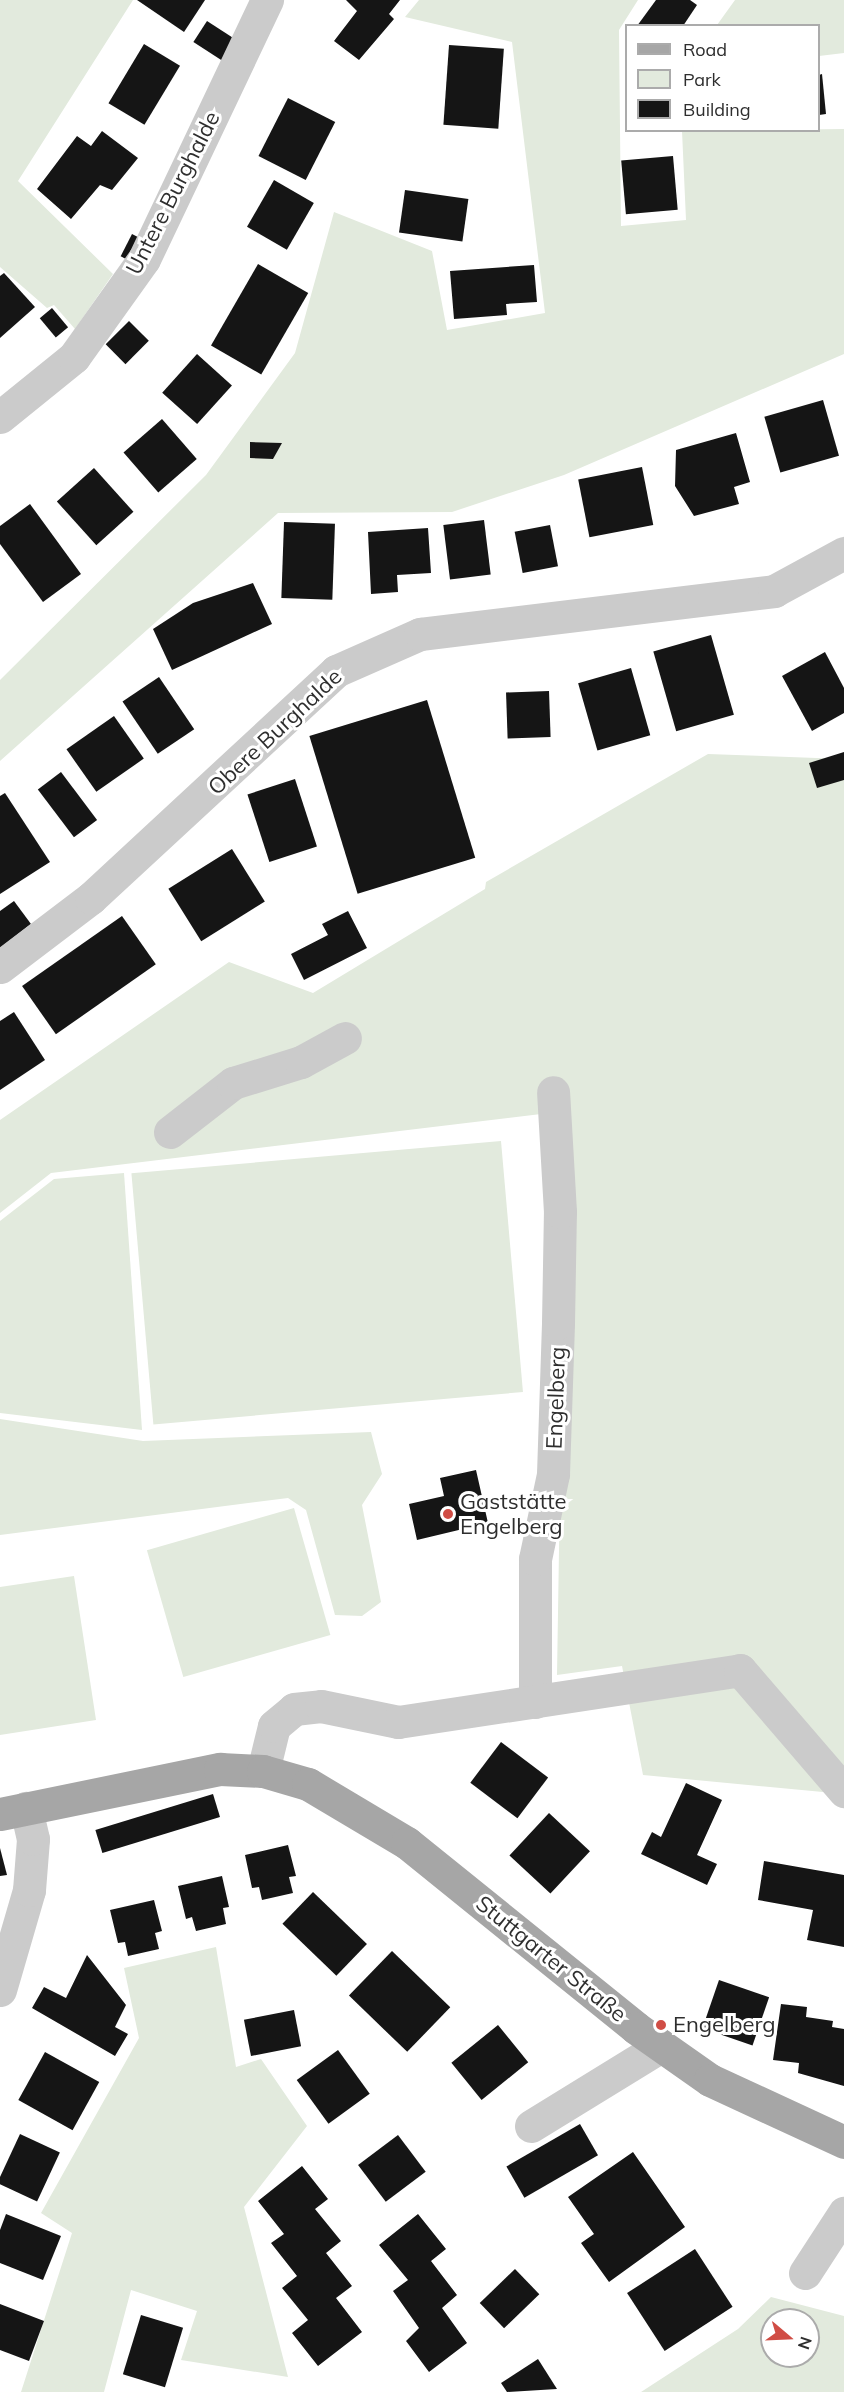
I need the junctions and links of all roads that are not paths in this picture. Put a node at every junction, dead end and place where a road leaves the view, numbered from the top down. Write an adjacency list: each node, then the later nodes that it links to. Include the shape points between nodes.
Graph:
1 (267, 0): 2 (street, Untere Burghalde, via 144,259 74,357)
2 (0, 417)
3 (844, 554): 4 (street, Obere Burghalde, via 774,591 420,634 336,671 91,898)
4 (0, 967)
5 (345, 1038): 7 (street, via 301,1062 233,1083)
6 (553, 1092): 8 (street, Engelberg, via 560,1212 558,1335 553,1474 535,1559)
7 (170, 1132)
8 (535, 1702): 9 (street, via 398,1722 321,1706 294,1709 274,1726); 10 (street, via 741,1670)
9 (263, 1771): 11 (main road, Stuttgarter Straße, via 180,1774); 13 (main road, Stuttgarter Straße, via 336,1798 407,1843)
10 (844, 1791)
11 (13, 1811): 12 (street, via 33,1839 29,1890)
12 (0, 1990)
13 (661, 2046): 14 (street); 15 (main road, Stuttgarter Straße, via 710,2080)
14 (531, 2126)
15 (844, 2142)
16 (844, 2213): 17 (street)
17 (805, 2273)

